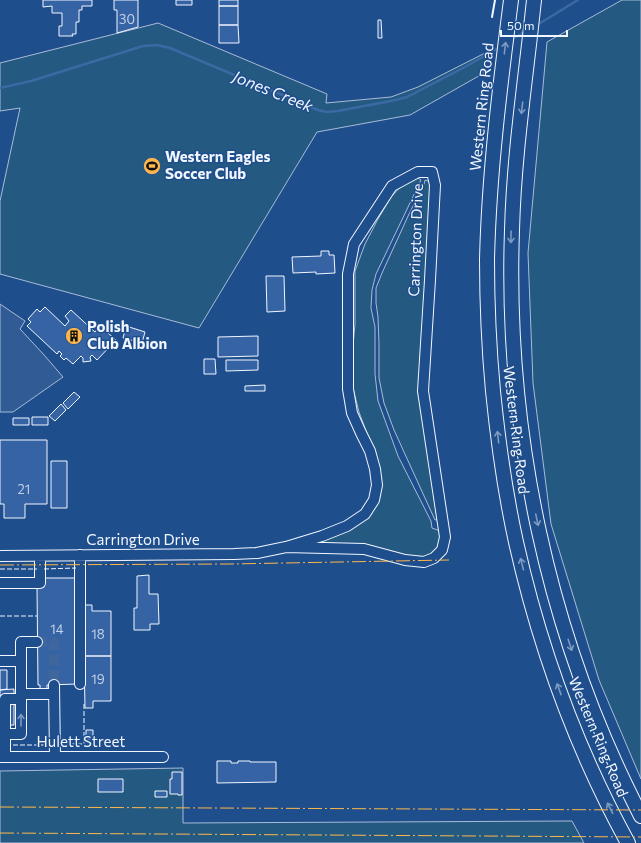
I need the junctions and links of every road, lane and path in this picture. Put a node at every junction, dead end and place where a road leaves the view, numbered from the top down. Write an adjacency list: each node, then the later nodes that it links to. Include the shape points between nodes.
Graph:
1 (534, 0): 17 (highway, Western Ring Road, one-way to 17, via 514,178 511,267 517,394 527,468 560,616 606,744)
2 (510, 7): 18 (highway, Western Ring Road, one-way to 2, via 592,770 552,670 516,542 498,437 491,365 487,261 496,121)
3 (286, 547): 3 (street, Carrington Drive, via 347,526 365,514 374,500 377,485 375,469 370,451 352,413 348,389 348,274 354,244 392,186 418,172 432,172 435,185 423,391 445,537 442,550 434,558 424,562 405,560 364,549); 4 (street, Carrington Drive, via 242,554)
4 (80, 555): 6 (street, Carrington Drive); 11 (street)
5 (0, 556): 6 (street, Carrington Drive)
6 (40, 556): 7 (street, via 40,583)
7 (0, 584)
8 (37, 642): 10 (street, via 21,642)
9 (0, 660): 10 (street)
10 (21, 660): 12 (street)
11 (80, 684)
12 (21, 696): 13 (street, via 5,699); 13 (street, one-way to 12, via 21,734); 15 (street, via 54,689)
13 (5, 734): 14 (street)
14 (3, 757): 15 (street, Hulett Street)
15 (55, 757): 16 (street, Hulett Street)
16 (163, 757)
17 (641, 816)
18 (628, 843)

